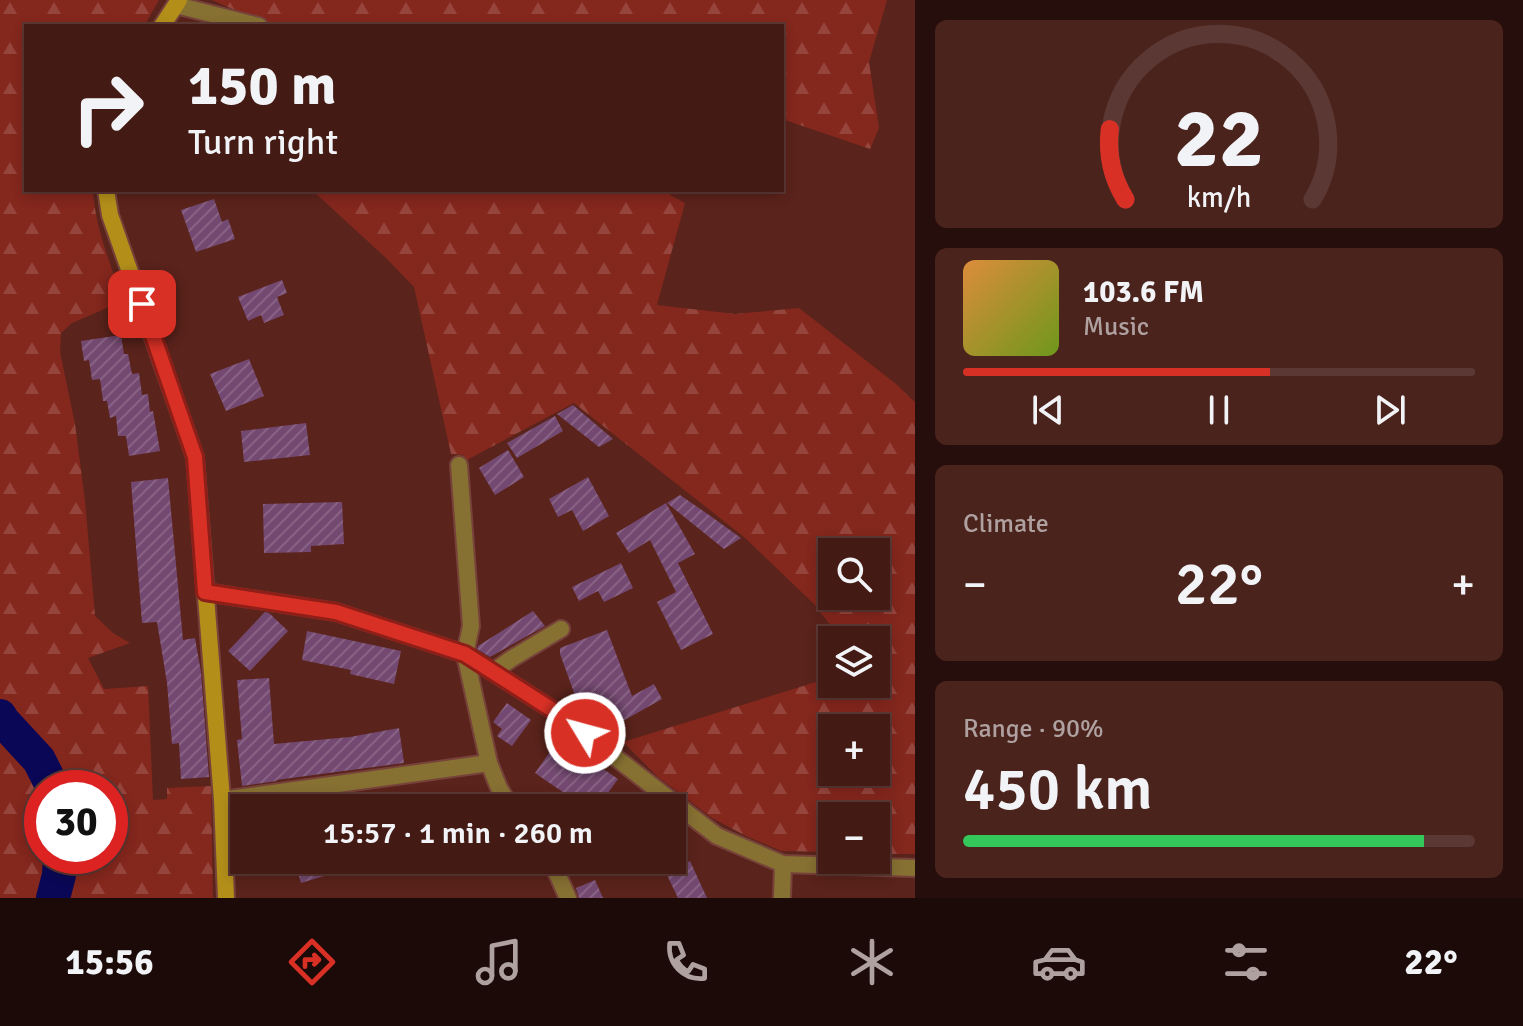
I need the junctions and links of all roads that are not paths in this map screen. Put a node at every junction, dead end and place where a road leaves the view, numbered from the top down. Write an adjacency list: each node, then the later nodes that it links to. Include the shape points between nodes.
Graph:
1 (178, 2): 2 (street); 3 (street)
2 (163, 24)
3 (252, 24)
4 (106, 192): 6 (street, via 195,457)
5 (459, 465): 8 (street, via 471,626)
6 (205, 592): 8 (street, via 336,612); 12 (street)
7 (561, 629): 9 (street)
8 (465, 654): 9 (street); 10 (street)
9 (493, 672): 13 (street, via 562,716 717,836)
10 (489, 763): 11 (street); 12 (street)
11 (503, 794)
12 (222, 800): 16 (street)
13 (783, 864): 14 (street); 18 (street)
14 (915, 868)
15 (557, 874): 17 (street)
16 (226, 898)
17 (568, 898)
18 (782, 898)

